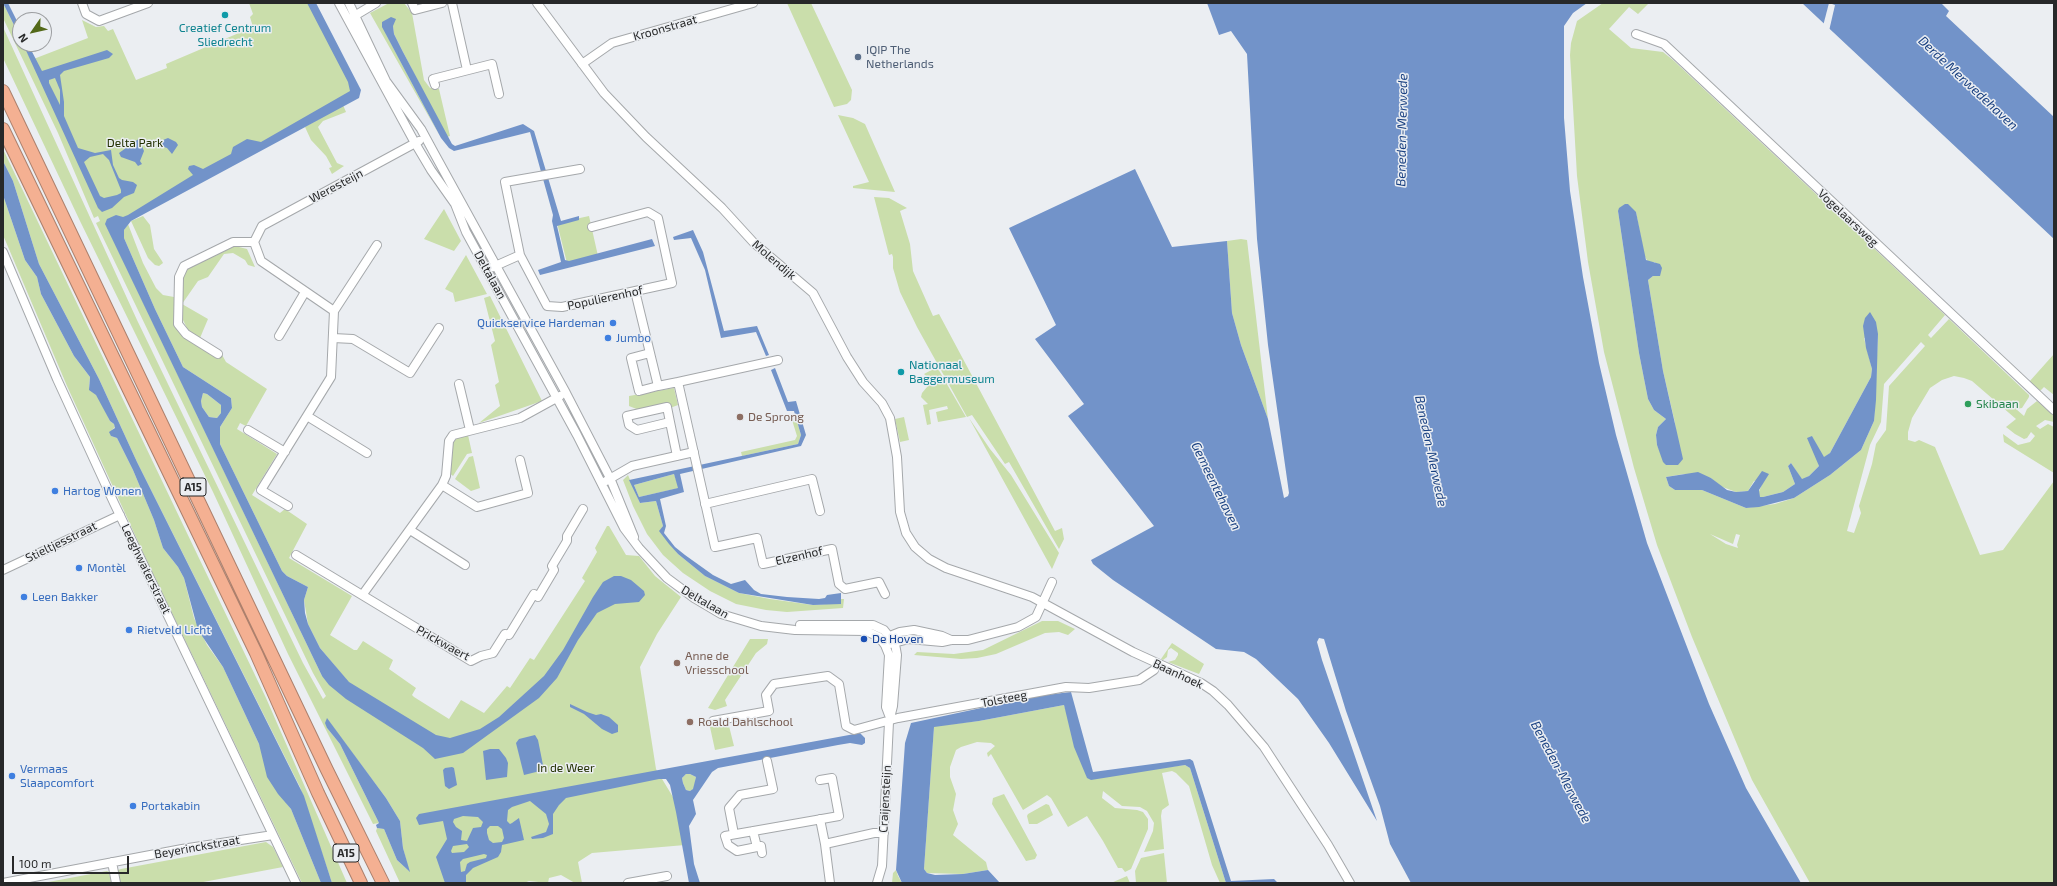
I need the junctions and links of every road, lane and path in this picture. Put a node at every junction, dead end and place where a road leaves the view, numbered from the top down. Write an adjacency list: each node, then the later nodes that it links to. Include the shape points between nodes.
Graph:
1 (148, 3): 10 (street, via 99,21 86,14)
2 (339, 3): 12 (street, Deltalaan)
3 (349, 3): 11 (street, Deltalaan)
4 (376, 3): 11 (street)
5 (412, 3): 6 (street, via 415,10)
6 (442, 3)
7 (452, 3): 15 (street)
8 (537, 3): 14 (street, Molendijk)
9 (753, 3): 14 (street, Kroonstraat, via 612,43)
10 (83, 6)
11 (356, 15): 12 (street); 20 (street, Deltalaan, via 386,81)
12 (348, 20): 21 (street, Deltalaan)
13 (1636, 34): 44 (street, Vogelaarsweg, via 1664,44)
14 (582, 64): 65 (street, Molendijk, via 604,93 666,158 722,208 763,251 813,293 847,357 863,382 882,403 890,418 897,457 900,512 906,533 915,547)
15 (467, 70): 16 (street, via 433,79); 18 (street, via 492,64)
16 (435, 85)
17 (3, 91): 94 (highway, A15)
18 (499, 94)
19 (3, 129): 93 (highway, A15, via 256,653)
20 (425, 137): 21 (street, Weresteijn); 28 (street, Deltalaan)
21 (415, 143): 24 (street, Weresteijn, via 262,226); 29 (street, Deltalaan, via 449,193)
22 (580, 169): 27 (street, Populierenhof, via 506,182)
23 (592, 228): 30 (street, Populierenhof, via 648,212 658,218 672,283)
24 (254, 242): 31 (street, via 261,261); 37 (street, via 233,242 184,266 179,277 178,324 186,334)
25 (377, 245): 32 (street)
26 (3, 253): 61 (street, Leeghwaterstraat)
27 (520, 255): 28 (street); 30 (street, Populierenhof, via 547,306 562,307)
28 (497, 265): 29 (street); 42 (street, Deltalaan)
29 (487, 270): 43 (street, Deltalaan)
30 (635, 291): 36 (street)
31 (305, 292): 32 (street); 34 (street)
32 (334, 311): 35 (street)
33 (439, 328): 35 (street, via 410,373 353,339)
34 (280, 336)
35 (332, 338): 45 (street, via 331,377)
36 (650, 353): 41 (street); 41 (street, via 631,358 632,364 639,391)
37 (218, 354)
38 (778, 360): 39 (street)
39 (678, 382): 41 (street); 50 (street, Elzenhof)
40 (459, 384): 48 (street)
41 (658, 386)
42 (566, 392): 43 (street); 54 (street, Deltalaan)
43 (556, 398): 48 (street, via 520,418); 56 (street, Deltalaan)
44 (2054, 410)
45 (307, 416): 49 (street); 51 (street)
46 (670, 422): 46 (street, via 667,407 627,416 629,424 637,430); 52 (street)
47 (248, 430): 49 (street)
48 (470, 430): 55 (street, via 453,435 449,440 446,476)
49 (284, 452): 58 (street, via 261,490)
50 (694, 452): 52 (street); 57 (street, Elzenhof)
51 (367, 453)
52 (678, 456): 54 (street, via 632,466)
53 (520, 460): 55 (street, via 528,493 477,507)
54 (610, 478): 56 (street); 63 (street, Deltalaan)
55 (442, 484): 62 (street)
56 (600, 484): 63 (street, Deltalaan)
57 (705, 504): 60 (street, via 812,479); 70 (street, Elzenhof, via 715,547 757,538 763,564 832,549 839,584 845,589 879,582)
58 (288, 506)
59 (583, 509): 69 (street, Prickwaert, via 538,597 534,594 509,635 505,634 493,653 471,661)
60 (820, 511)
61 (120, 515): 67 (street, Stieltjesstraat); 86 (street, Leeghwaterstraat)
62 (410, 530): 66 (street); 69 (street)
63 (638, 548): 72 (street, Deltalaan, via 667,578 721,614 761,626)
64 (296, 554): 69 (street, Prickwaert)
65 (929, 559): 71 (street, Baanhoek, via 966,576 1032,597)
66 (465, 565)
67 (3, 570)
68 (1052, 582): 71 (street)
69 (363, 594)
70 (885, 594)
71 (1043, 603): 74 (street, via 1036,617 1018,627 968,640); 98 (street, Baanhoek, via 1133,652 1201,683 1228,704 1264,747)
72 (786, 629): 73 (street, Deltalaan, via 795,626 860,623 873,625); 76 (street, Deltalaan, via 866,631 879,637)
73 (890, 636): 74 (street, via 914,630); 75 (street, Craijensteijn); 76 (street)
74 (951, 640): 75 (street, via 942,642 909,639)
75 (895, 644): 76 (street); 78 (street, Craijensteijn, via 896,673 893,706)
76 (886, 645): 78 (street, Craijensteijn, via 889,655 886,707)
77 (1154, 670): 78 (street, Tolsteeg, via 1139,680 1089,688 1066,687)
78 (889, 718): 79 (street, Tolsteeg, via 852,730 846,726 839,684 828,676 774,684 766,695 769,711); 84 (street, Craijensteijn)
79 (714, 721)
80 (767, 761): 85 (street, via 772,789 740,795 729,808)
81 (820, 780): 82 (street, via 832,778 839,816)
82 (820, 819): 83 (street); 87 (street)
83 (753, 831): 85 (street); 85 (street, via 759,850 737,852 728,845 725,836)
84 (884, 833): 87 (street); 97 (street, Craijensteijn, via 882,866)
85 (734, 834)
86 (273, 835): 88 (street, Beyerinckstraat); 92 (street, Leeghwaterstraat)
87 (825, 844): 96 (street)
88 (112, 862): 90 (street, Beyerinckstraat); 91 (street)
89 (667, 876): 95 (street)
90 (3, 883)
91 (116, 883)
92 (296, 883)
93 (361, 883)
94 (383, 883)
95 (630, 883)
96 (830, 883)
97 (877, 883)
98 (1350, 883)

